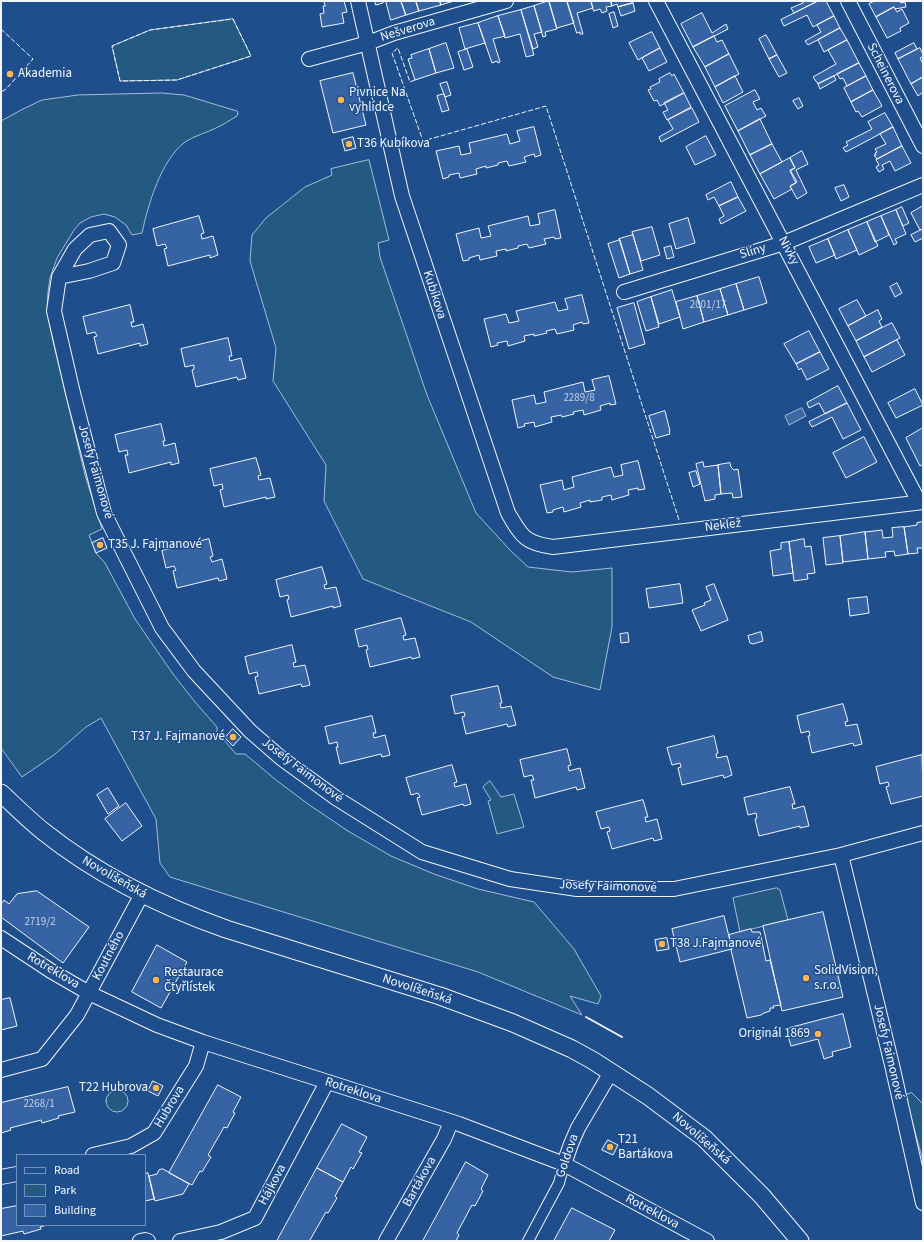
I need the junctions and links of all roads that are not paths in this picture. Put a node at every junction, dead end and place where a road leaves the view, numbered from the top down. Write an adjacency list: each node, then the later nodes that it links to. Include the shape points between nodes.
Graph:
1 (358, 1): 5 (street, Kubíkova)
2 (506, 1): 5 (street, Nešverova)
3 (656, 1): 9 (street, Nivky)
4 (848, 1): 7 (street, Scheinerova)
5 (368, 43): 6 (street, Nešverova); 13 (street, Kubíkova, via 402,196 508,514)
6 (309, 59)
7 (923, 146)
8 (923, 185): 9 (street, Slíny)
9 (784, 243): 11 (street, Slíny); 12 (street, Nivky)
10 (59, 278): 16 (street, Josefy Faimonové, via 54,311 104,513 162,628 194,671 250,732 281,758 336,798 422,852 510,879 577,889 674,889)
11 (624, 292)
12 (921, 502): 13 (street, Neklež, via 553,547 537,545)
13 (525, 538)
14 (1, 793): 17 (street, Novolíšeňská, via 38,828 61,845)
15 (923, 833): 16 (street, Josefy Faimonové)
16 (841, 855): 29 (street, Josefy Faimonové)
17 (142, 894): 19 (street, Koutného); 22 (street, Novolíšeňská, via 218,927 440,996 514,1023 572,1049)
18 (3, 943): 19 (street, Rotreklova)
19 (89, 993): 20 (street, Rotreklova, via 157,1025); 21 (street, Koutného, via 77,1015 42,1059)
20 (203, 1042): 23 (street, Rotreklova); 25 (street, Hubrova, via 196,1066 154,1133 130,1146)
21 (1, 1070)
22 (611, 1072): 26 (street, Goldova, via 578,1128); 36 (street, Novolíšeňská, via 704,1138 762,1196)
23 (327, 1082): 24 (street, Rotreklova); 32 (street, Hájkova, via 255,1218 221,1232)
24 (451, 1122): 26 (street, Rotreklova); 33 (street, Bartákova, via 444,1139)
25 (97, 1154)
26 (564, 1164): 34 (street, Goldova, via 559,1183); 35 (street, Rotreklova)
27 (16, 1174): 28 (street)
28 (1, 1177)
29 (923, 1203)
30 (140, 1241): 31 (street)
31 (148, 1241)
32 (180, 1241)
33 (386, 1241)
34 (528, 1241)
35 (707, 1241)
36 (800, 1241)

